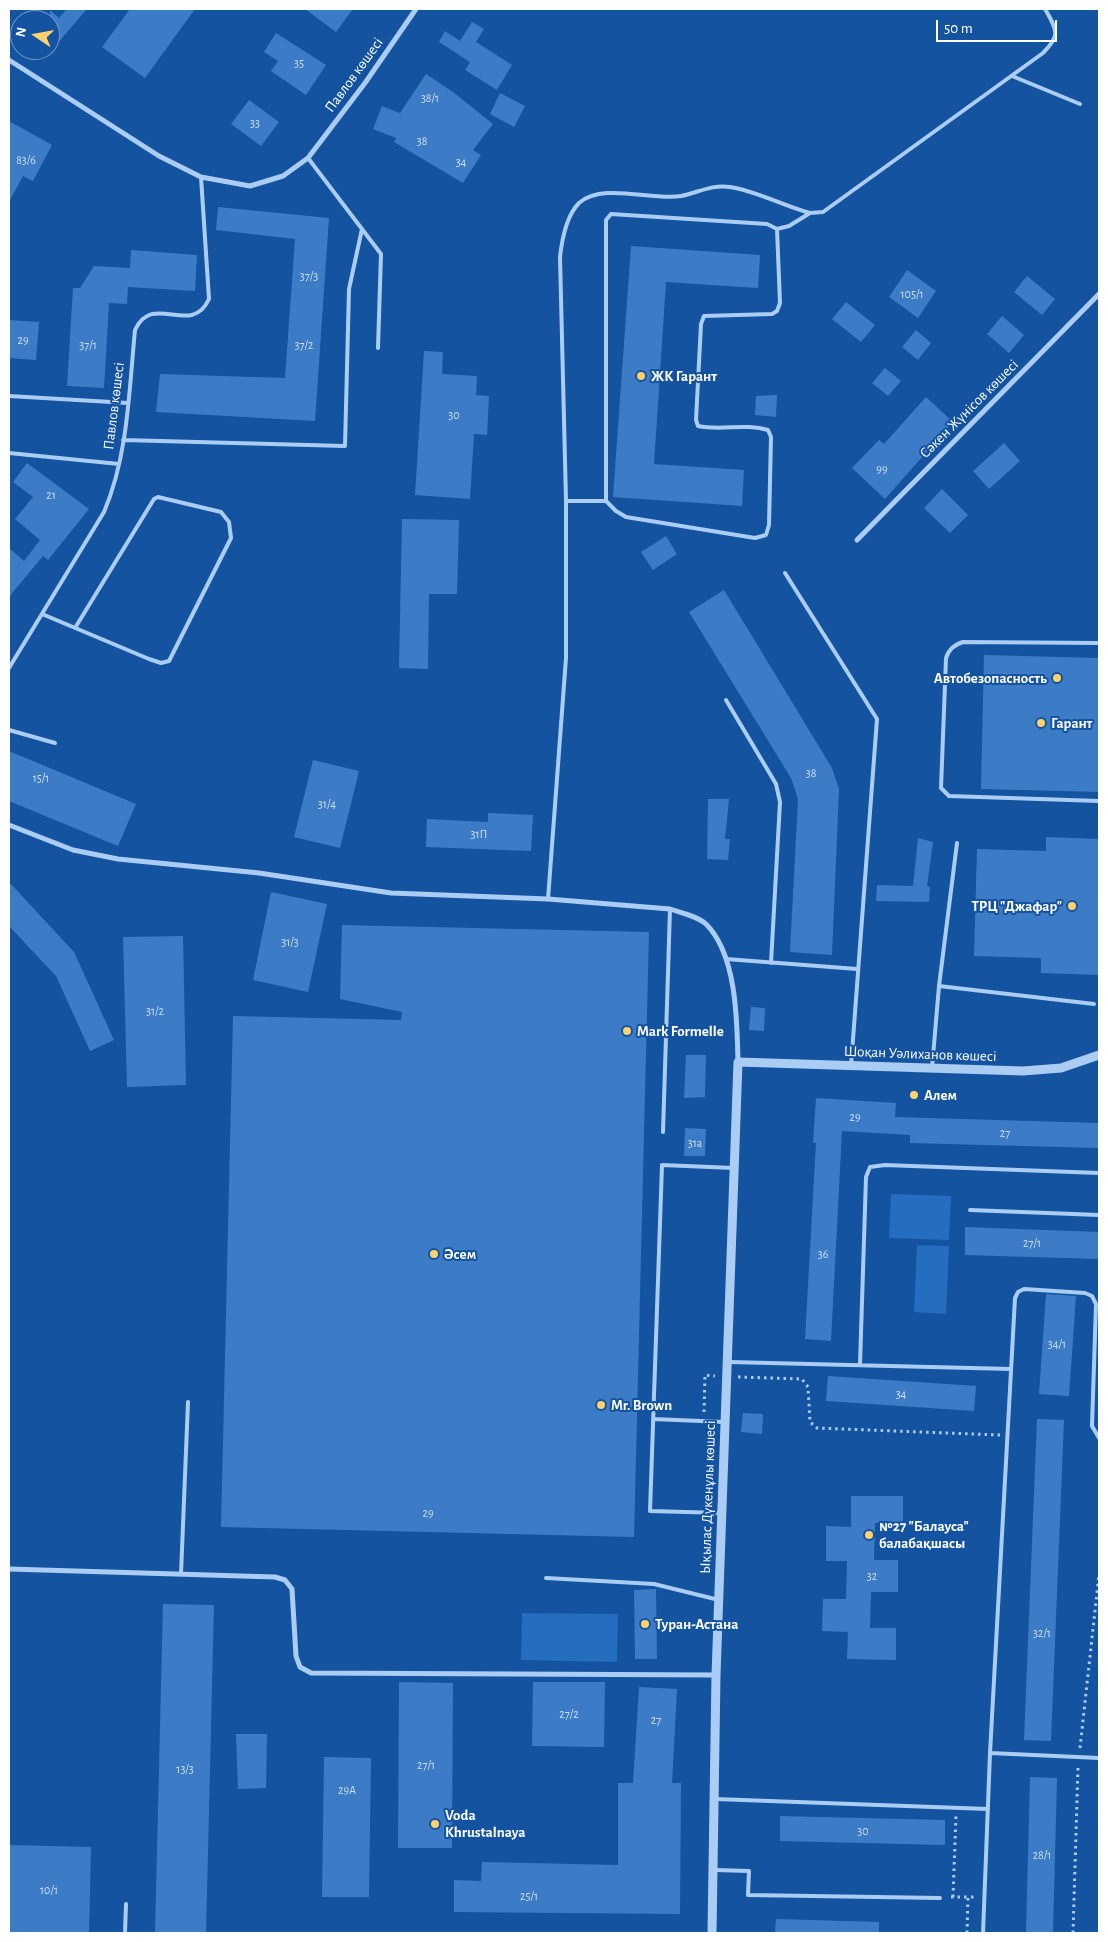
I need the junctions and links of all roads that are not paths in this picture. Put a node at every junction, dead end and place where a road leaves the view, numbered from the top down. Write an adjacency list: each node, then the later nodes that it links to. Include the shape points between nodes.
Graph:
1 (416, 9): 6 (street, Павлов көшесі)
2 (1045, 9): 4 (lane, via 1056,28 1054,42)
3 (9, 60): 7 (street, Павлов көшесі, via 159,156)
4 (1012, 76): 5 (lane); 8 (lane, via 823,212)
5 (1080, 104)
6 (308, 158): 7 (street, Павлов көшесі, via 283,176 250,186); 9 (lane)
7 (201, 177): 14 (lane, Павлов көшесі, via 209,299 204,310 194,315 148,314 140,320 134,330)
8 (810, 213): 10 (lane, via 789,226); 18 (lane, via 729,186 704,188 680,196 596,196 580,203 563,236 560,257)
9 (362, 229): 12 (lane, via 381,254); 15 (lane, via 349,289 346,446)
10 (777, 229): 19 (lane, via 767,224 611,214 606,220); 19 (lane, via 780,303 777,310 772,314 704,316 696,420 698,426 707,428 759,427 768,430 771,438 770,515 766,535 755,538 626,517)
11 (1099, 294): 20 (street, Сәкен Жүнісов көшесі)
12 (378, 348)
13 (9, 396): 14 (lane)
14 (128, 403): 15 (lane, Павлов көшесі)
15 (123, 440): 17 (lane, Павлов көшесі)
16 (9, 453): 17 (lane)
17 (119, 464): 22 (lane, Павлов көшесі, via 104,512)
18 (566, 501): 19 (lane); 32 (lane, via 566,658)
19 (606, 501)
20 (857, 540)
21 (785, 573): 36 (lane, via 877,720)
22 (42, 614): 23 (lane); 25 (lane, Павлов көшесі)
23 (76, 628): 23 (lane, via 161,663 169,661 231,538 229,522 221,512 158,497 154,499)
24 (1099, 643): 29 (lane, via 963,642 955,645 946,658 941,788 949,796)
25 (9, 668)
26 (726, 700): 35 (lane, via 776,784 780,802)
27 (9, 730): 28 (lane)
28 (55, 742)
29 (1099, 801)
30 (9, 825): 32 (street, via 73,850 118,859 259,873 391,894)
31 (957, 843): 37 (lane)
32 (548, 898): 33 (street)
33 (670, 909): 34 (street, via 705,923 718,938); 43 (lane)
34 (726, 959): 35 (lane); 40 (street, via 734,998)
35 (771, 963): 36 (lane)
36 (857, 969): 41 (lane)
37 (939, 986): 38 (lane); 42 (lane)
38 (1094, 1004)
39 (1099, 1055): 42 (street, Шоқан Уәлиханов көшесі, via 1061,1068 1023,1071)
40 (738, 1062): 41 (street, Шоқан Уәлиханов көшесі); 44 (street, Ықылас Дүкенұлы көшесі)
41 (851, 1066): 42 (street, Шоқан Уәлиханов көшесі)
42 (932, 1068)
43 (663, 1132)
44 (734, 1168): 48 (street, Ықылас Дүкенұлы көшесі); 52 (lane, via 662,1166)
45 (1099, 1173): 49 (lane, via 870,1167 866,1177)
46 (970, 1210): 47 (lane)
47 (1099, 1215)
48 (726, 1362): 49 (lane); 53 (street, Ықылас Дүкенұлы көшесі)
49 (860, 1364): 50 (lane)
50 (1011, 1369): 54 (lane, via 1018,1292 1024,1289 1092,1296 1096,1304 1092,1426); 61 (lane)
51 (188, 1402): 57 (lane)
52 (653, 1419): 53 (lane); 55 (lane, via 650,1511)
53 (724, 1422): 55 (street, Ықылас Дүкенұлы көшесі)
54 (1099, 1438)
55 (722, 1514): 59 (street, Ықылас Дүкенұлы көшесі)
56 (9, 1569): 57 (street)
57 (181, 1574): 60 (street, via 285,1580 292,1589 296,1656 300,1667 311,1673)
58 (546, 1578): 59 (lane, via 654,1584)
59 (718, 1600): 60 (street, Ықылас Дүкенұлы көшесі)
60 (716, 1675): 63 (street, Ықылас Дүкенұлы көшесі)
61 (990, 1753): 62 (lane); 64 (lane)
62 (1099, 1758)
63 (714, 1799): 64 (lane); 65 (street, Ықылас Дүкенұлы көшесі)
64 (988, 1809): 70 (lane)
65 (712, 1870): 66 (lane, via 749,1871 748,1895); 69 (street, Ықылас Дүкенұлы көшесі)
66 (940, 1898)
67 (126, 1904): 68 (lane)
68 (125, 1933)
69 (712, 1933)
70 (983, 1933)

